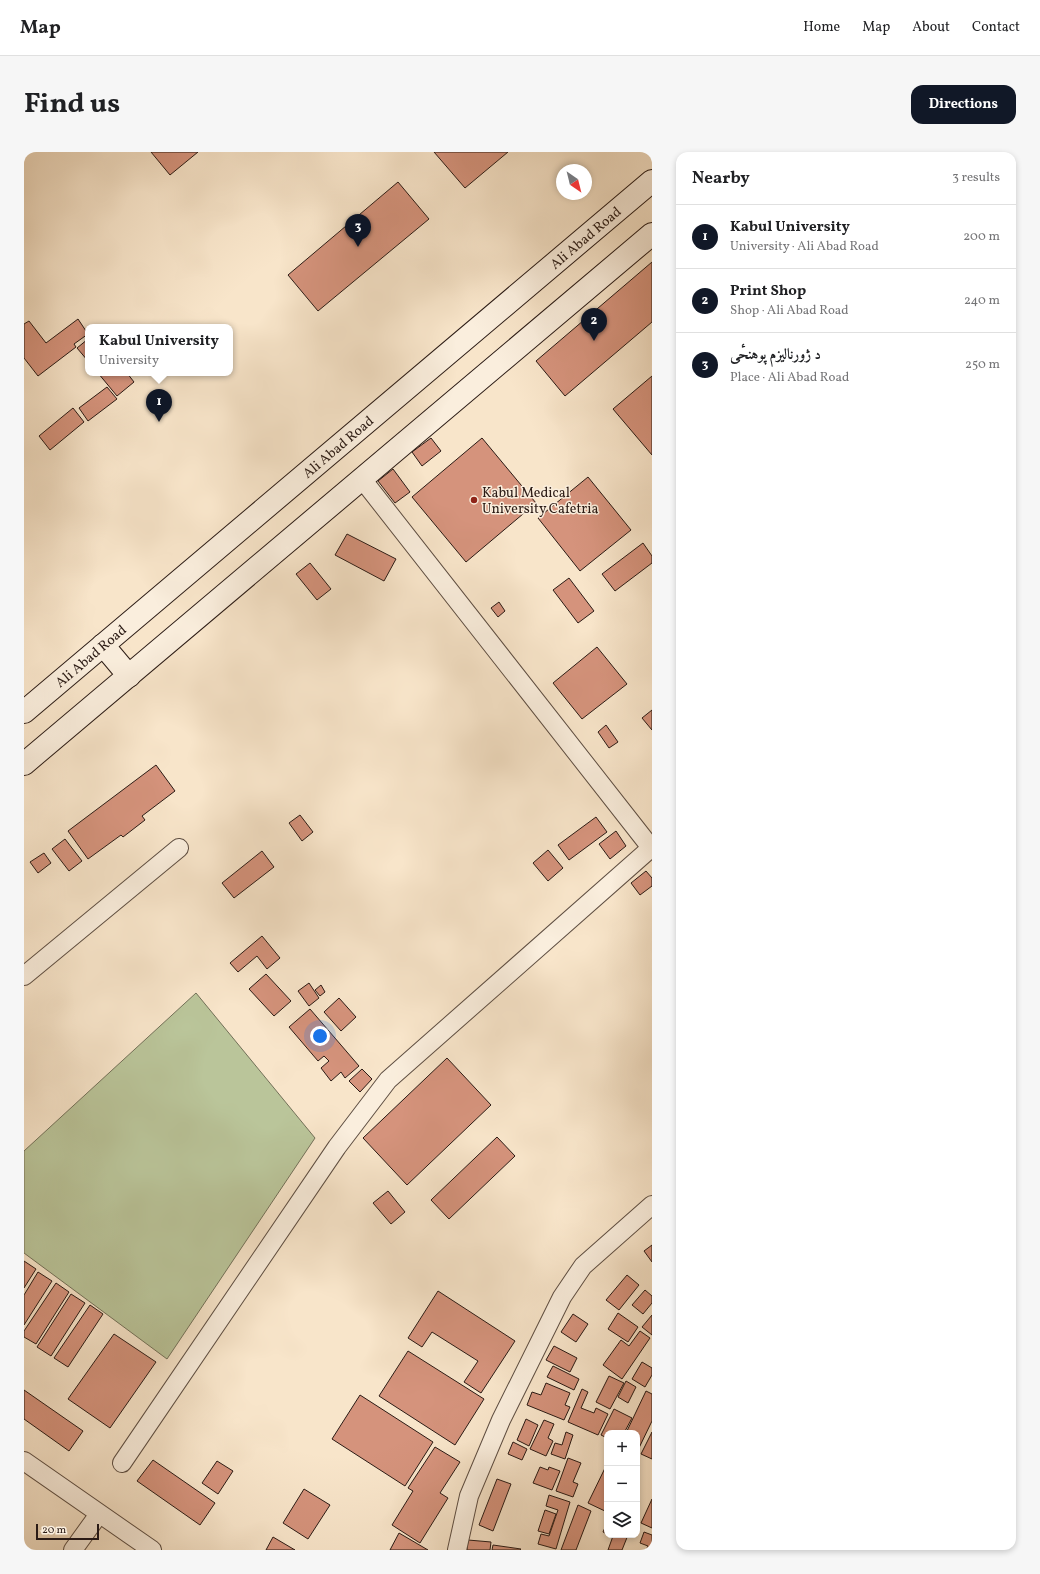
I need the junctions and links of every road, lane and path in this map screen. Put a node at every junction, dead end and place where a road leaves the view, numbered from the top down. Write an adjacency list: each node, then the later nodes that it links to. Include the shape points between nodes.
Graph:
1 (652, 182): 4 (street, Ali Abad Road)
2 (652, 234): 3 (street)
3 (362, 480): 5 (street); 9 (street)
4 (103, 645): 5 (street); 6 (street, Ali Abad Road)
5 (130, 676): 7 (street)
6 (24, 712)
7 (24, 764)
8 (179, 848): 10 (street)
9 (652, 848): 13 (street, via 388,1080 337,1147)
10 (24, 976)
11 (652, 1205): 17 (street, via 583,1266 562,1297 501,1420 469,1496)
12 (24, 1461): 14 (street)
13 (122, 1463)
14 (99, 1514): 15 (street); 16 (street)
15 (73, 1550)
16 (152, 1550)
17 (457, 1550)

